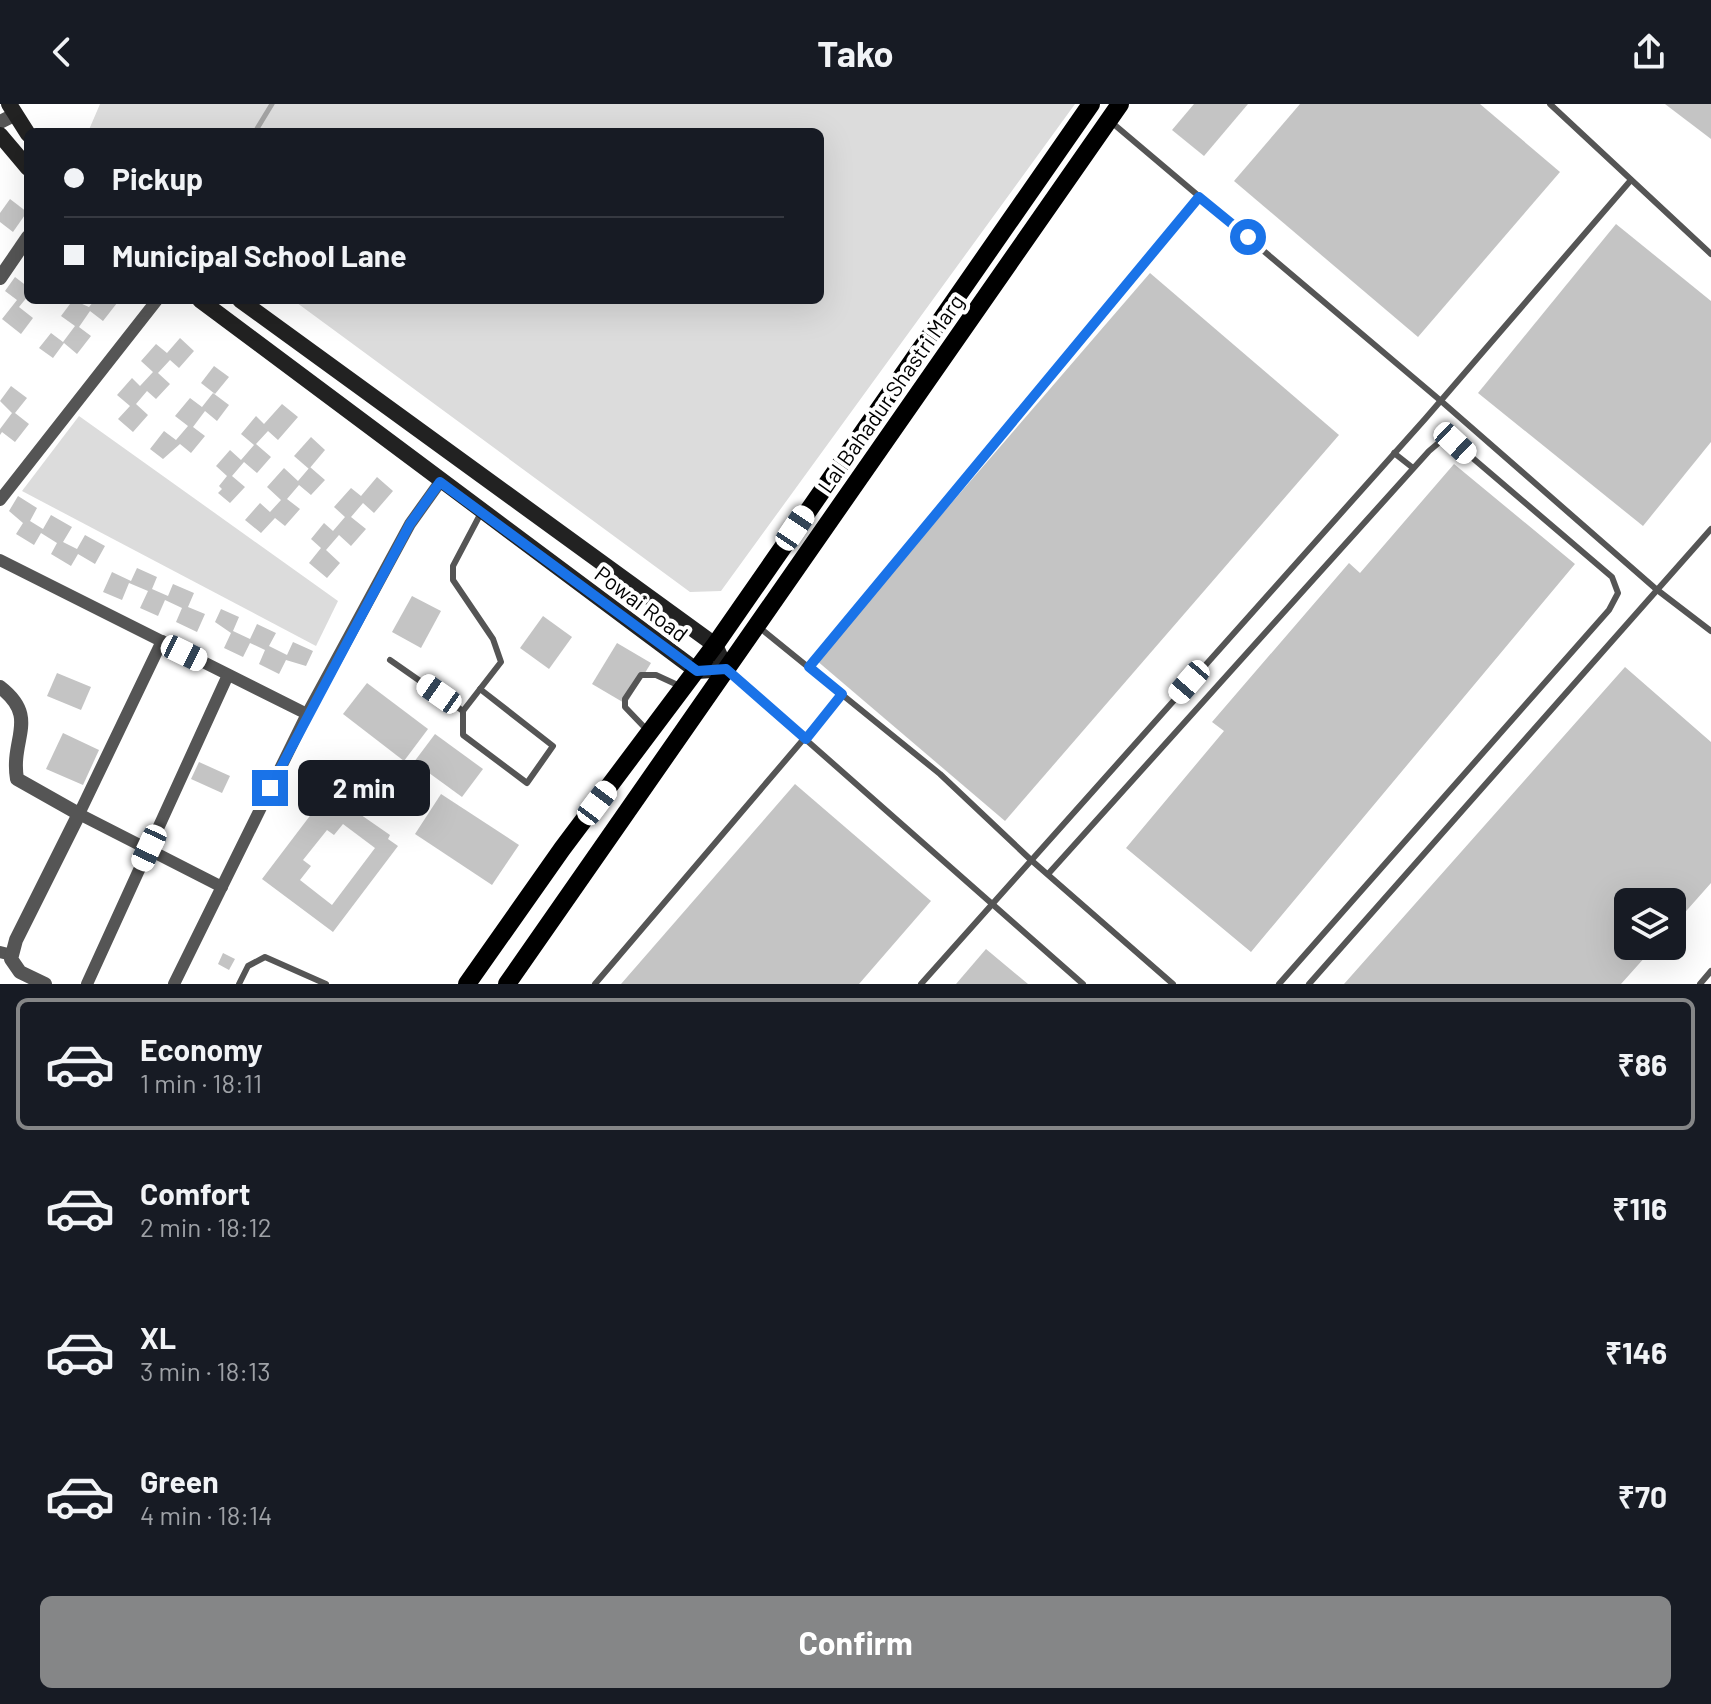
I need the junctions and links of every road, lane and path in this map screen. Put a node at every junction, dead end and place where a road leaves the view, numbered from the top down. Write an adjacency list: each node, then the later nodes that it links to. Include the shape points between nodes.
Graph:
1 (1093, 104): 5 (street); 30 (main road, Lal Bahadur Shastri Marg)
2 (1120, 104): 5 (main road, Lal Bahadur Shastri Marg)
3 (1550, 104): 10 (lane)
4 (8, 114): 6 (main road)
5 (1109, 120): 11 (lane); 27 (main road, Lal Bahadur Shastri Marg)
6 (24, 130)
7 (0, 135): 8 (main road)
8 (7, 152): 9 (main road)
9 (24, 165)
10 (1631, 180): 13 (lane); 18 (lane)
11 (1199, 197): 18 (lane); 32 (lane)
12 (24, 243): 14 (street)
13 (1711, 254)
14 (0, 278)
15 (154, 304): 22 (street)
16 (205, 304): 21 (main road, Powai Road)
17 (246, 304): 30 (main road, Powai Road)
18 (1441, 401): 19 (lane); 26 (lane)
19 (1394, 453): 20 (lane); 47 (lane)
20 (1413, 468): 49 (lane); 65 (lane, via 1442,440 1455,443 1612,577 1618,593 1609,610)
21 (440, 482): 23 (main road, Powai Road); 41 (street, via 410,524)
22 (0, 500)
23 (482, 511): 34 (main road, Powai Road); 38 (lane, via 453,566 453,580 493,639 501,662)
24 (1711, 529): 26 (lane)
25 (0, 560): 29 (street)
26 (1656, 589): 28 (lane); 66 (lane)
27 (757, 625): 32 (lane); 33 (main road, Lal Bahadur Shastri Marg)
28 (1711, 631)
29 (162, 641): 35 (street); 44 (street)
30 (715, 645): 33 (main road, Powai Road); 34 (main road, Lal Bahadur Shastri Marg)
31 (390, 660): 40 (lane)
32 (809, 667): 39 (lane)
33 (726, 669): 34 (main road, Powai Road); 43 (lane); 48 (main road, Lal Bahadur Shastri Marg)
34 (697, 671): 37 (main road)
35 (228, 675): 41 (street); 45 (street)
36 (0, 687): 44 (street, via 17,700 23,714 17,779)
37 (684, 688): 42 (main road); 42 (lane, via 656,675 641,675 625,707)
38 (480, 689): 40 (lane); 40 (lane, via 553,746 527,783 463,735)
39 (842, 694): 43 (lane); 47 (lane, via 940,774)
40 (463, 711)
41 (307, 714): 50 (street)
42 (650, 733): 46 (main road)
43 (806, 739): 51 (lane); 61 (lane)
44 (79, 814): 45 (street); 52 (street)
45 (149, 848): 50 (street); 55 (street)
46 (562, 849): 48 (main road); 59 (main road)
47 (1031, 860): 49 (lane); 51 (lane)
48 (588, 867): 60 (main road, Lal Bahadur Shastri Marg)
49 (1049, 873): 64 (lane)
50 (222, 887): 56 (street)
51 (993, 902): 62 (lane); 63 (lane)
52 (6, 954): 54 (street, via 20,972)
53 (1711, 971): 67 (lane)
54 (45, 984)
55 (87, 984)
56 (174, 984)
57 (239, 984): 58 (lane, via 248,966 265,957)
58 (326, 984)
59 (467, 984)
60 (507, 984)
61 (595, 984)
62 (921, 984)
63 (1083, 984)
64 (1173, 984)
65 (1279, 984)
66 (1309, 984)
67 (1700, 984)

